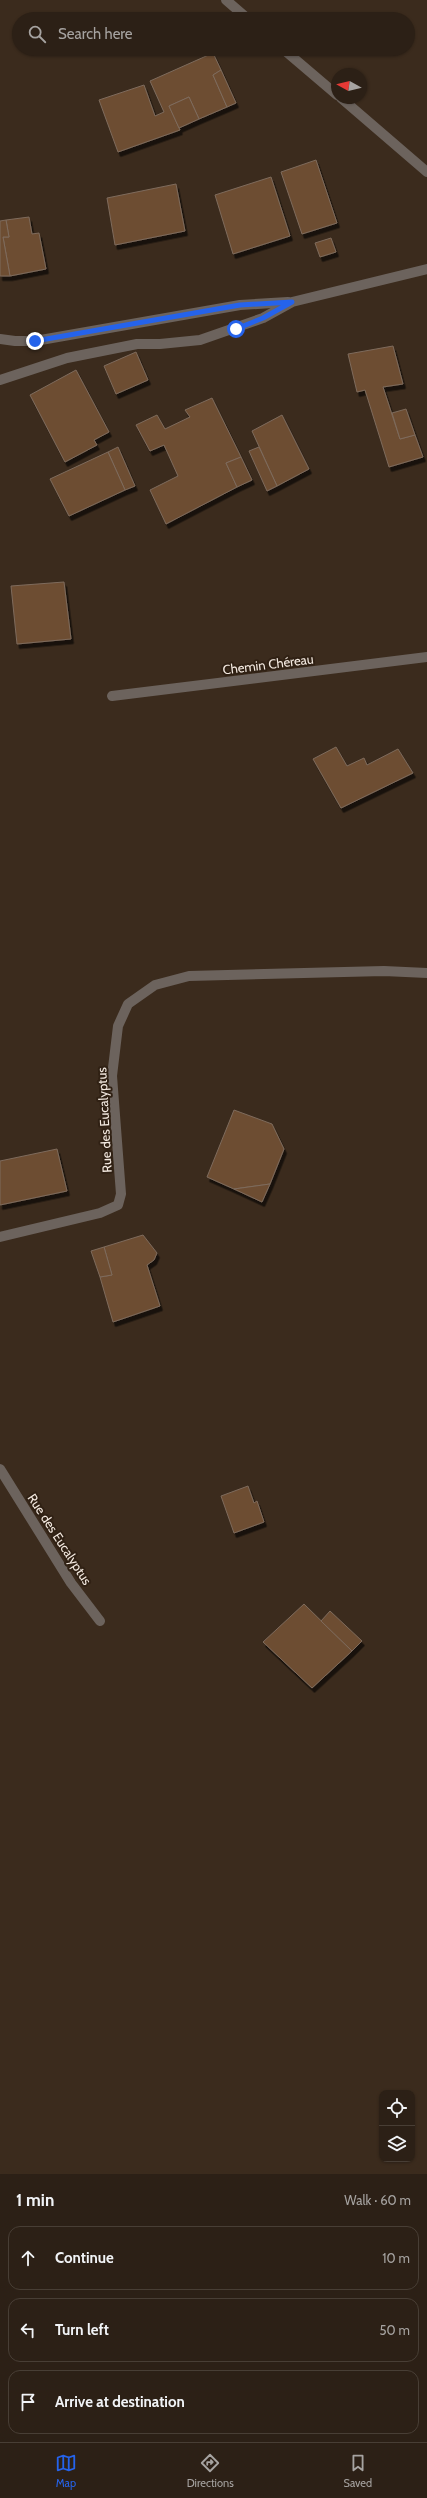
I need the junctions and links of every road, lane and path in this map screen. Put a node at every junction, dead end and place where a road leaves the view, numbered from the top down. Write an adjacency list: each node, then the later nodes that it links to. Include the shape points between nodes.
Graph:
1 (226, 0): 2 (street)
2 (240, 12)
3 (291, 56): 4 (street)
4 (331, 90)
5 (347, 104): 6 (street)
6 (427, 172)
7 (427, 269): 8 (street)
8 (292, 302): 9 (street, via 240,305 35,341); 10 (street, via 263,318 200,340 137,344 68,358)
9 (0, 339)
10 (0, 380)
11 (427, 657): 12 (street, Chemin Chéreau)
12 (112, 696)
13 (427, 972): 14 (street, Rue des Eucalyptus, via 189,976 155,985 128,1004 118,1026 112,1076 121,1194 118,1205 100,1213)
14 (0, 1237)
15 (0, 1469): 16 (street, Rue des Eucalyptus, via 71,1583)
16 (100, 1621)

